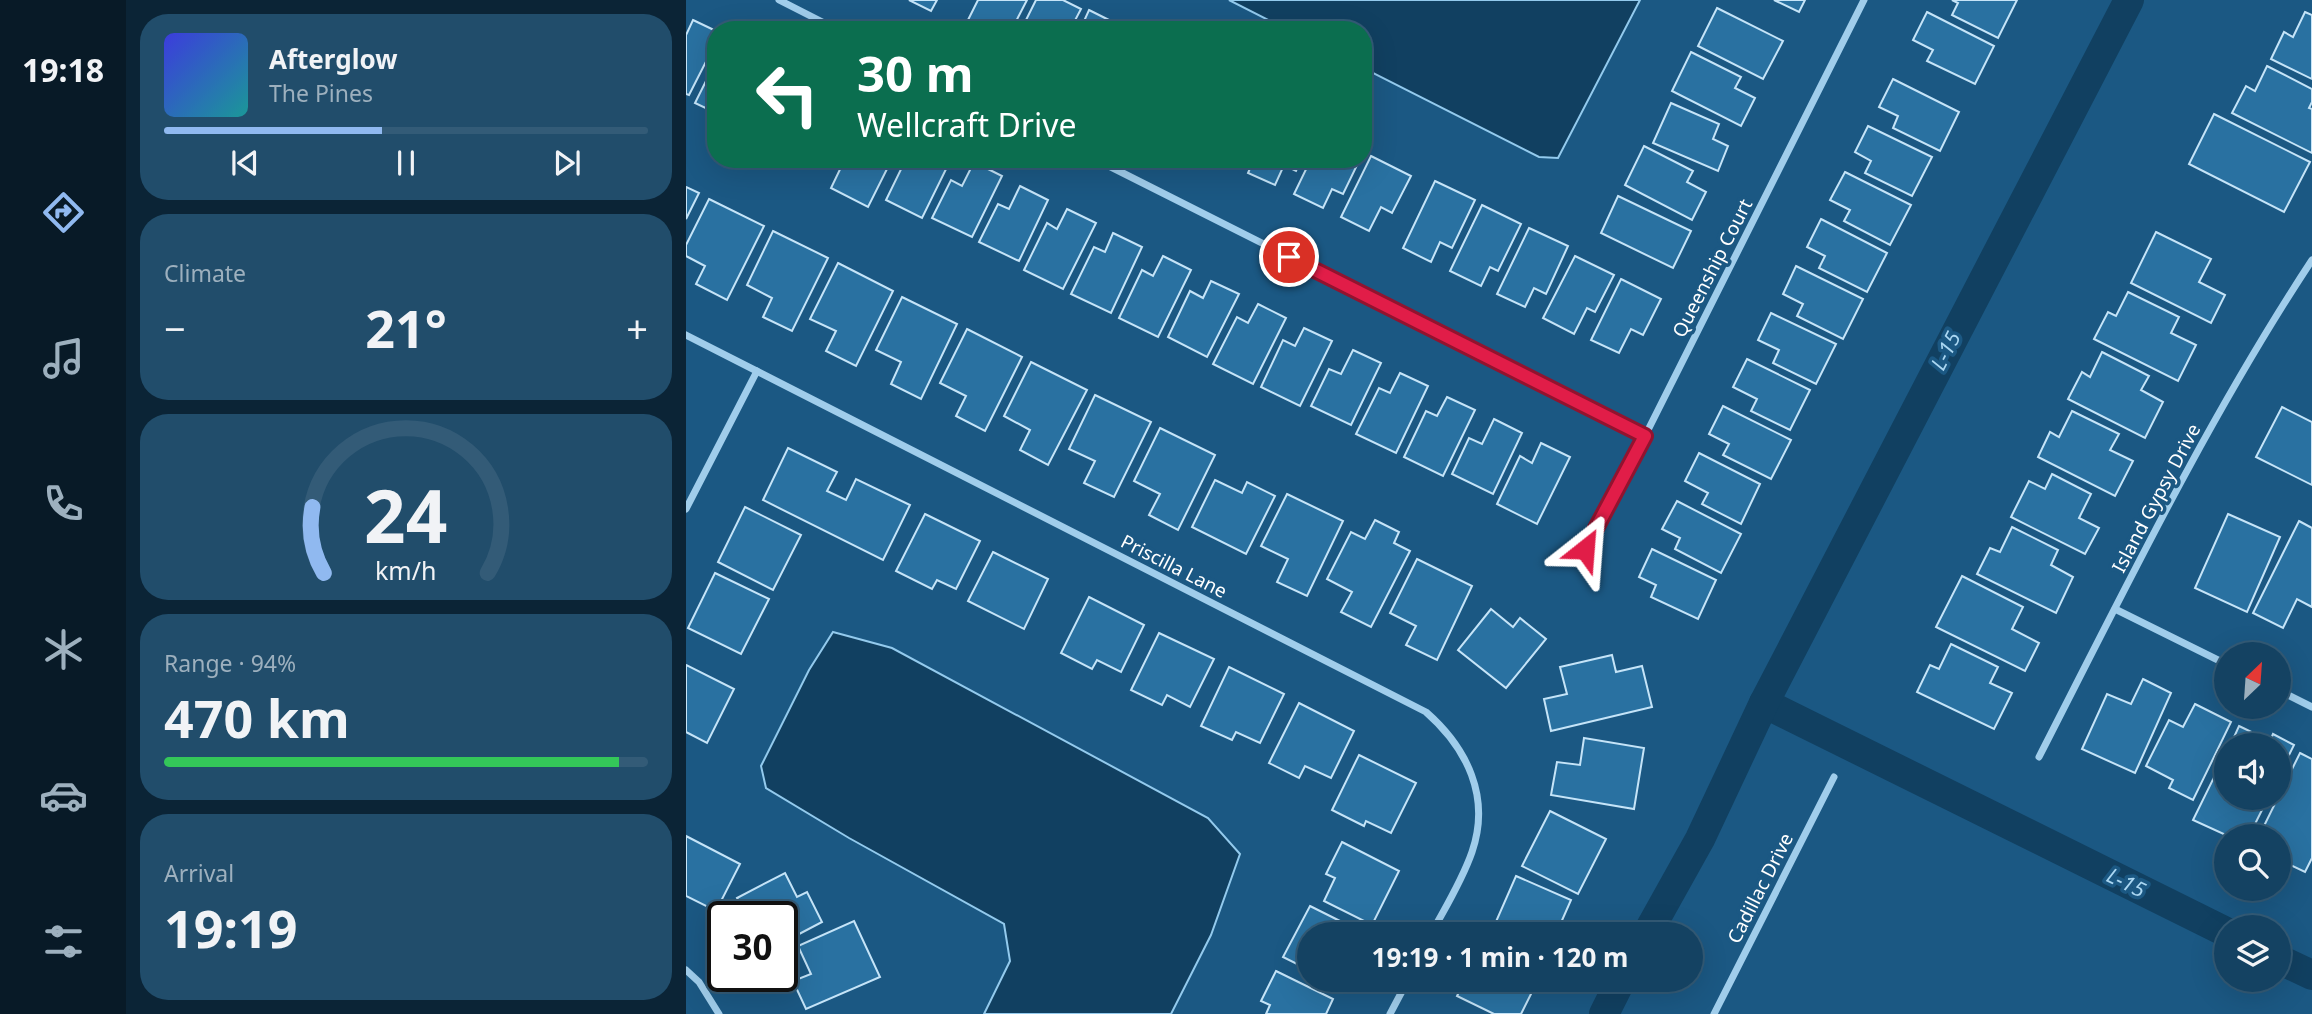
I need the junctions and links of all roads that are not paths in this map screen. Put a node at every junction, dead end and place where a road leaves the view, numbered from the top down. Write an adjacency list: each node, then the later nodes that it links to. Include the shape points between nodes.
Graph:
1 (779, 0): 3 (street)
2 (1864, 0): 8 (street, Queenship Court)
3 (820, 21)
4 (1113, 168): 8 (street)
5 (2312, 260): 11 (street, Island Gypsy Drive, via 2217,417)
6 (686, 335): 7 (street, Priscilla Lane)
7 (757, 371): 9 (street); 17 (street, Priscilla Lane, via 1426,712 1459,747 1469,766 1478,808 1472,851)
8 (1645, 436): 10 (street, Queenship Court)
9 (686, 509)
10 (1585, 549)
11 (2115, 609): 12 (street); 15 (street, Island Gypsy Drive)
12 (2214, 658)
13 (2291, 696): 14 (street)
14 (2312, 707)
15 (2039, 757)
16 (1834, 777): 22 (street, Cadillac Drive)
17 (1437, 922)
18 (686, 970): 20 (street)
19 (1402, 992): 21 (street)
20 (719, 1014)
21 (1390, 1014)
22 (1714, 1014)

